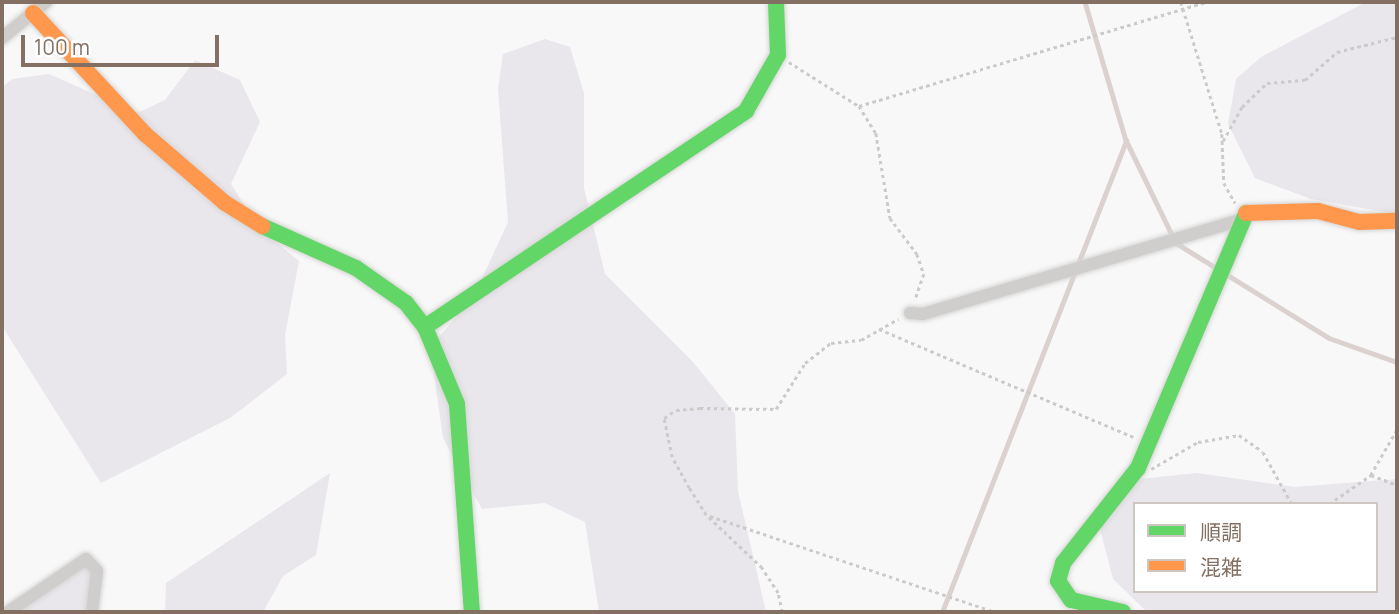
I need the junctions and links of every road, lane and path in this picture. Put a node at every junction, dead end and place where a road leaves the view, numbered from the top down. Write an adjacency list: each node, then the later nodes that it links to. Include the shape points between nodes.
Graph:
1 (46, 2): 6 (street)
2 (776, 2): 9 (street)
3 (1181, 2): 5 (path)
4 (1205, 2): 5 (path)
5 (1183, 9): 10 (path); 11 (path)
6 (33, 13): 8 (street); 15 (street, via 145,134 225,203 268,230 356,268 406,303)
7 (1397, 37): 11 (path, via 1338,52 1305,80 1267,83 1242,107)
8 (2, 38)
9 (778, 55): 10 (path); 15 (street, via 746,111)
10 (859, 106): 14 (path, via 876,133 890,218 917,254 924,274)
11 (1221, 144): 12 (path, via 1224,183)
12 (1240, 217): 13 (street, via 1318,211 1359,222); 14 (street, via 923,314); 18 (street)
13 (1397, 221)
14 (910, 313): 16 (path)
15 (425, 327): 27 (street, via 457,404)
16 (879, 329): 18 (path); 24 (path, via 861,340 831,343 814,356 776,409 700,408 676,410 664,418 672,457)
17 (1397, 430): 20 (path)
18 (1147, 442): 19 (street)
19 (1138, 468): 22 (path, via 1155,469 1198,442 1240,435 1263,452); 30 (street, via 1063,563 1058,581 1071,600)
20 (1371, 475): 21 (path); 23 (path)
21 (1397, 485)
22 (1291, 502)
23 (1332, 502)
24 (706, 515): 28 (path, via 762,568 778,593); 29 (path)
25 (8, 612): 26 (street, via 86,559 97,571)
26 (92, 612)
27 (472, 612)
28 (782, 612)
29 (996, 612)
30 (1123, 612)

